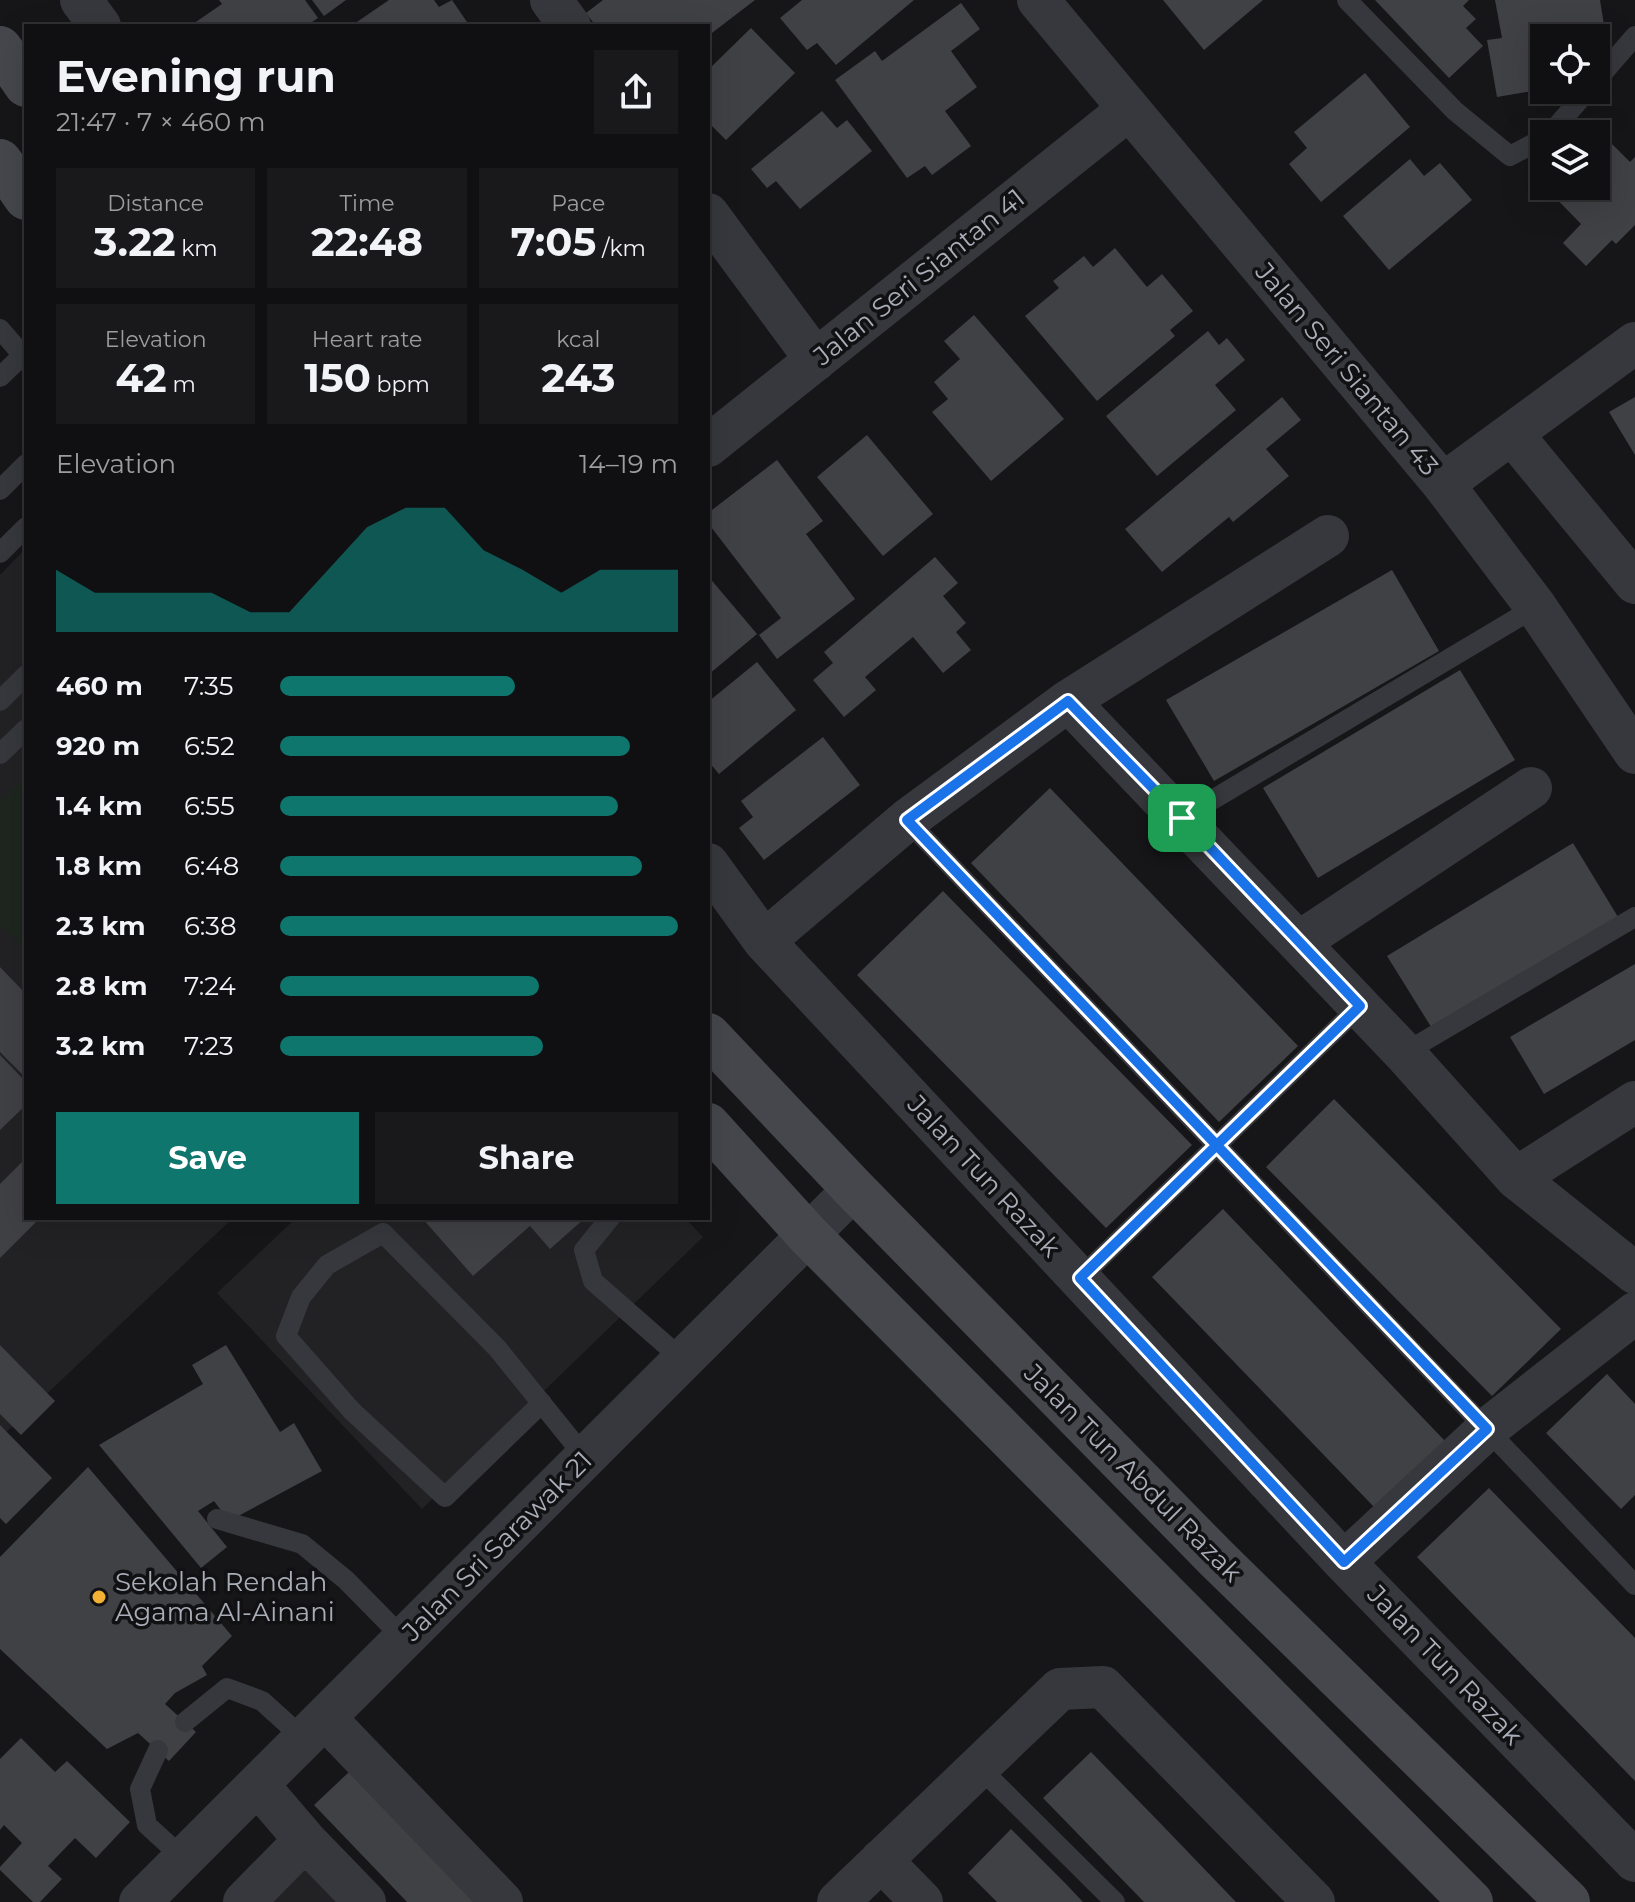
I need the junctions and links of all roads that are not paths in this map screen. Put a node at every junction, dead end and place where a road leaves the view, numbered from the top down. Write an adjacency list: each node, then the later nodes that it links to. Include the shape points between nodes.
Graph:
1 (81, 0): 5 (street)
2 (551, 0): 6 (street)
3 (1038, 0): 12 (street, Jalan Seri Siantan 43)
4 (1347, 0): 14 (lane, via 1455,111 1510,156)
5 (99, 24)
6 (569, 24)
7 (1635, 36): 9 (lane)
8 (0, 48): 10 (main road)
9 (1610, 65)
10 (24, 82)
11 (1576, 104): 13 (lane)
12 (1129, 109): 21 (street, Jalan Seri Siantan 41); 26 (street, Jalan Seri Siantan 43)
13 (1562, 120)
14 (1530, 145)
15 (0, 161): 16 (main road)
16 (24, 195)
17 (710, 217): 21 (street)
18 (0, 329): 20 (lane)
19 (1635, 343): 23 (street)
20 (24, 357): 22 (lane)
21 (816, 360): 24 (street, Jalan Seri Siantan 41)
22 (0, 377)
23 (1513, 435): 26 (street); 31 (street)
24 (710, 444)
25 (24, 466): 27 (lane)
26 (1443, 484): 32 (street, Jalan Seri Siantan 43)
27 (0, 490)
28 (24, 529): 30 (lane)
29 (1328, 536): 35 (street)
30 (0, 553)
31 (1635, 583)
32 (1536, 607): 37 (street, Jalan Seri Siantan 43); 40 (lane)
33 (24, 677): 34 (lane)
34 (0, 701)
35 (1068, 701): 40 (street); 41 (street)
36 (24, 731): 38 (lane)
37 (1635, 753)
38 (0, 754)
39 (1531, 788): 45 (street)
40 (1182, 818): 45 (street)
41 (907, 820): 44 (street); 51 (lane)
42 (710, 867): 44 (street, Jalan Tun Razak)
43 (1635, 917): 48 (lane)
44 (764, 941): 57 (street, Jalan Tun Razak)
45 (1299, 942): 46 (street)
46 (1360, 1006): 48 (street); 51 (lane)
47 (710, 1037): 53 (main road, Jalan Tun Abdul Razak)
48 (1404, 1053): 52 (street)
49 (1635, 1102): 52 (street)
50 (710, 1127): 55 (main road)
51 (1217, 1145): 57 (lane); 61 (lane)
52 (1516, 1178): 56 (street)
53 (854, 1189): 55 (street, Jalan Sri Sarawak 21); 64 (main road, Jalan Tun Abdul Razak)
54 (608, 1220): 59 (lane, via 584,1250 593,1281)
55 (808, 1235): 59 (street, Jalan Sri Sarawak 21); 67 (main road)
56 (1635, 1273)
57 (1080, 1278): 65 (street, Jalan Tun Razak)
58 (1635, 1313): 61 (street)
59 (683, 1360): 62 (street, Jalan Sri Sarawak 21)
60 (542, 1403): 60 (lane, via 497,1348 383,1233 327,1265 301,1297 286,1336 352,1411 445,1497); 62 (lane)
61 (1487, 1429): 65 (street); 66 (lane)
62 (585, 1457): 68 (street, Jalan Sri Sarawak 21)
63 (217, 1519): 68 (lane, via 302,1544)
64 (1216, 1558): 67 (main road); 87 (main road, Jalan Tun Abdul Razak)
65 (1344, 1562): 77 (street, Jalan Tun Razak)
66 (1635, 1585)
67 (1173, 1603): 86 (main road)
68 (404, 1639): 70 (street, Jalan Sri Sarawak 21)
69 (185, 1722): 70 (lane, via 227,1688)
70 (314, 1728): 73 (street, Jalan Sri Sarawak 21); 81 (street)
71 (158, 1750): 75 (lane, via 140,1789 147,1825)
72 (979, 1767): 76 (street); 84 (lane); 85 (street, via 1060,1689 1103,1687)
73 (258, 1785): 74 (street); 75 (street, Jalan Sri Sarawak 21)
74 (305, 1840): 79 (street); 80 (street)
75 (184, 1859): 78 (street, Jalan Sri Sarawak 21)
76 (881, 1860): 82 (street); 83 (street)
77 (1635, 1861)
78 (140, 1902)
79 (244, 1902)
80 (365, 1902)
81 (502, 1902)
82 (838, 1902)
83 (922, 1902)
84 (1115, 1902)
85 (1314, 1902)
86 (1471, 1902)
87 (1568, 1902)

